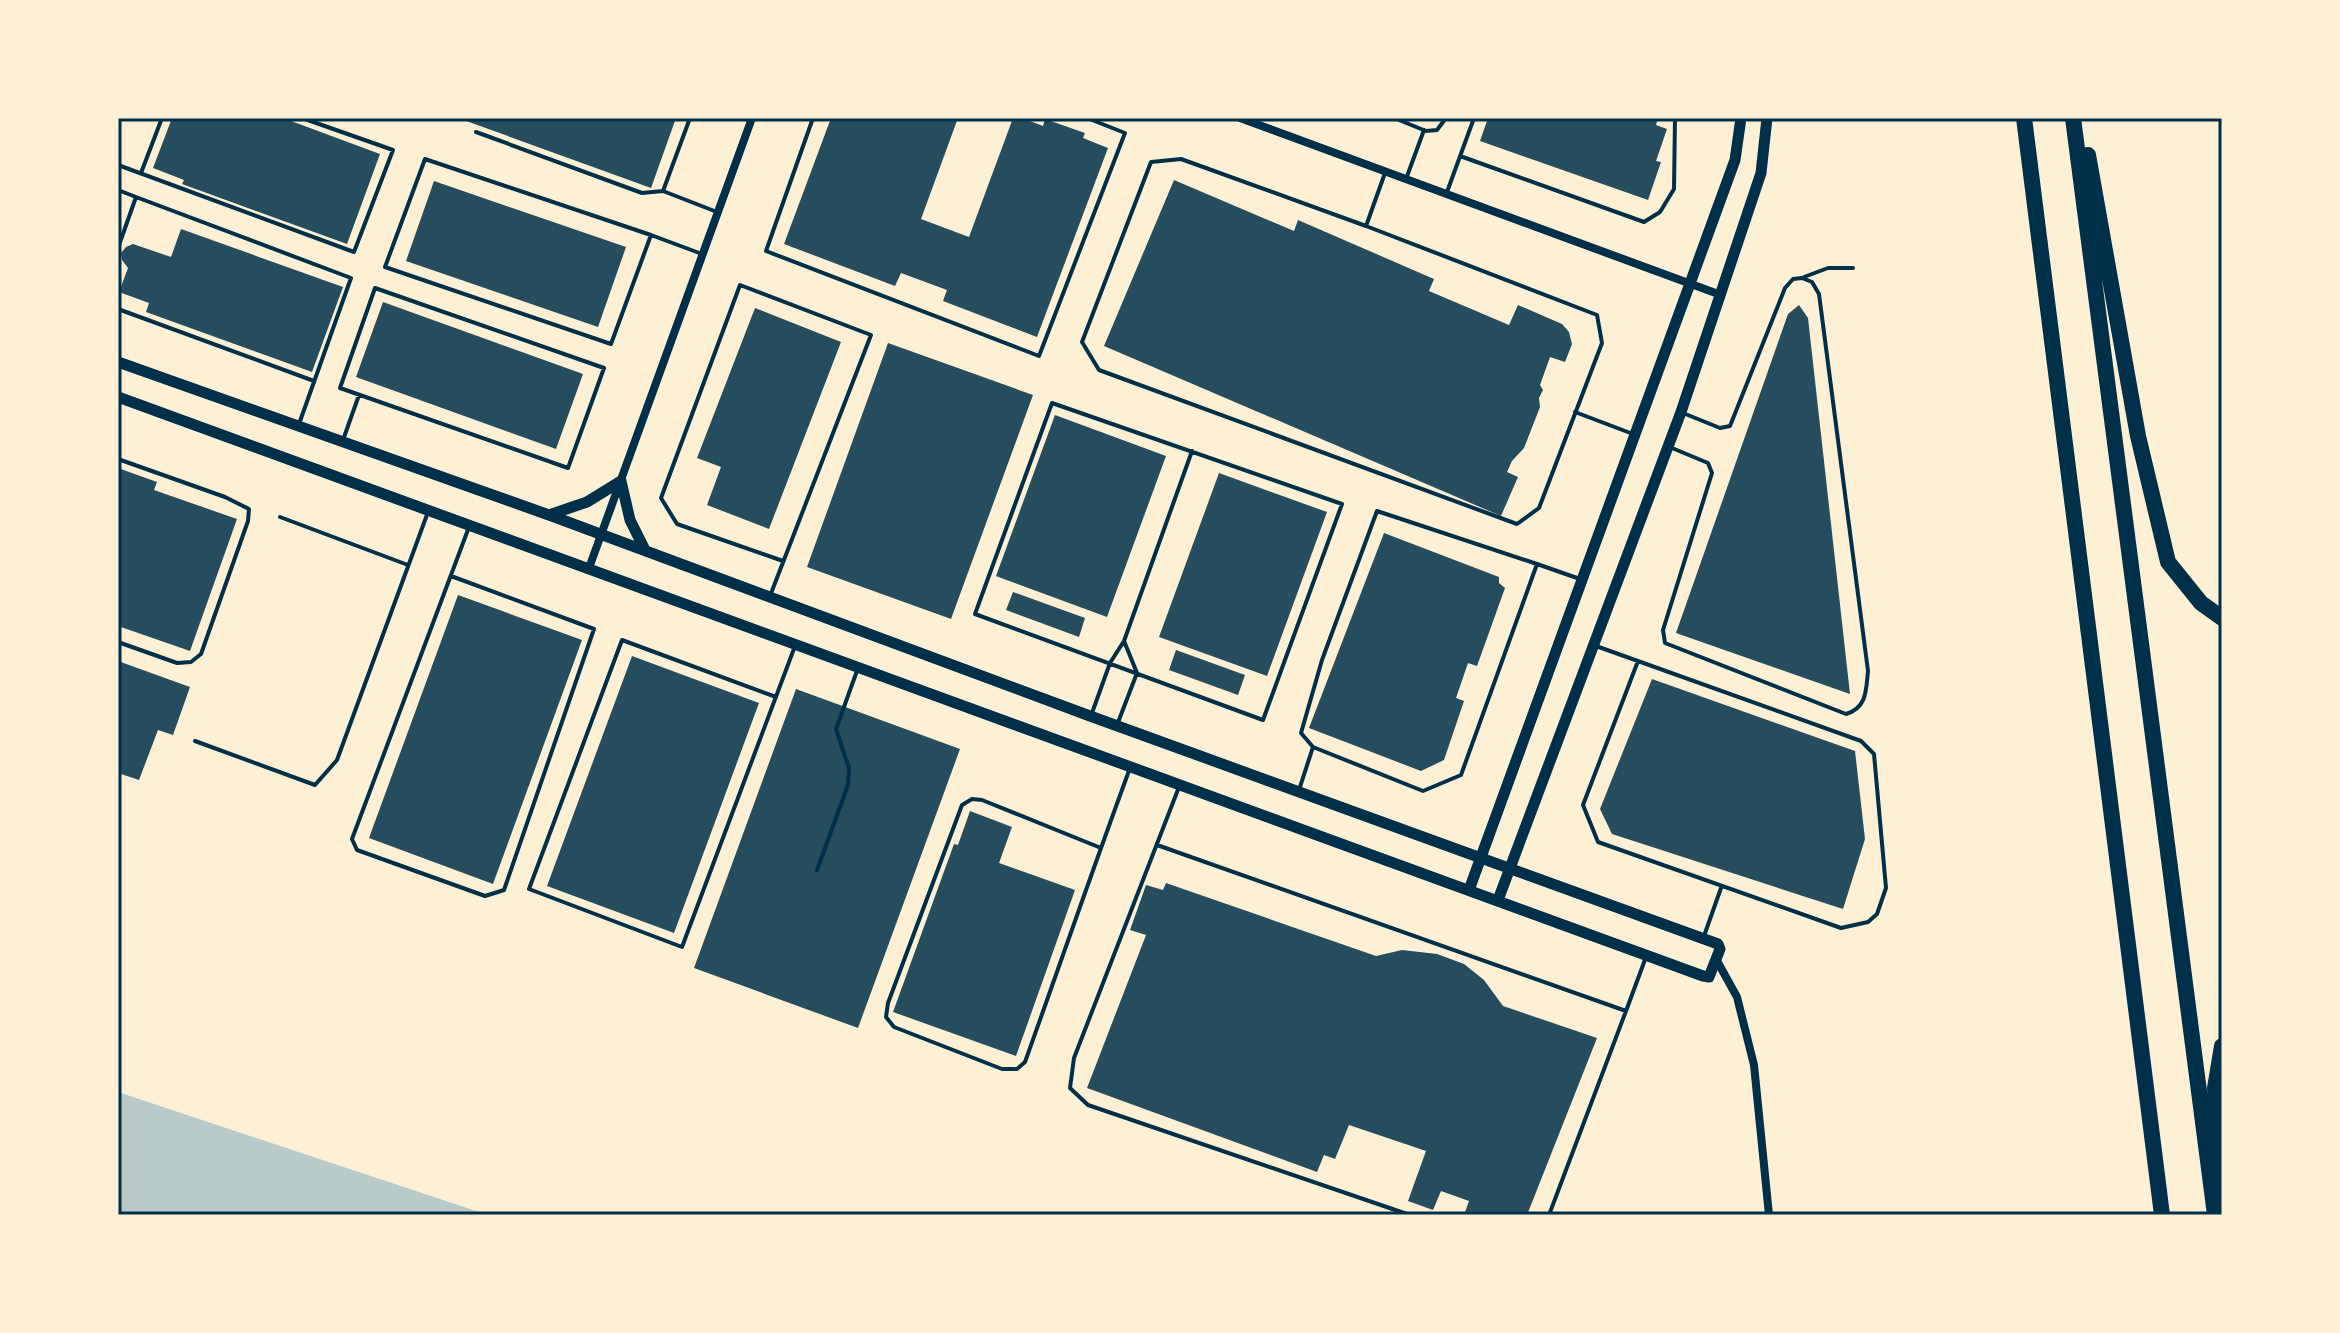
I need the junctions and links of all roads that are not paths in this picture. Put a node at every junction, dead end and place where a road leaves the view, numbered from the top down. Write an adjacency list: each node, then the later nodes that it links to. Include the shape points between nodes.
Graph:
1 (162, 118): 22 (lane)
2 (302, 118): 22 (lane, via 393,150 354,252)
3 (690, 118): 25 (lane)
4 (752, 118): 28 (street)
5 (813, 118): 6 (lane, via 766,251 1039,356 1125,133)
6 (1087, 118)
7 (1240, 118): 21 (street)
8 (1394, 118): 17 (lane)
9 (1446, 118): 17 (lane, via 1437,130)
10 (1474, 118): 19 (lane)
11 (1675, 118): 19 (lane, via 1674,189 1660,212 1644,222)
12 (1741, 118): 35 (street, via 1735,160)
13 (1767, 118): 36 (street, via 1761,173)
14 (2024, 118): 100 (highway)
15 (2073, 118): 101 (highway)
16 (2082, 118): 64 (highway, via 2138,436 2168,562 2201,603)
17 (1424, 130): 23 (lane)
18 (476, 132): 25 (lane, via 642,193)
19 (1460, 156): 26 (lane)
20 (118, 165): 22 (lane)
21 (1386, 171): 23 (street); 29 (lane)
22 (141, 173)
23 (1406, 179): 26 (street)
24 (118, 190): 27 (lane)
25 (663, 191): 28 (lane)
26 (1446, 194): 35 (street)
27 (136, 197): 31 (lane); 39 (lane, via 351,278)
28 (717, 212): 32 (street)
29 (1366, 226): 42 (lane, via 1597,315 1602,343); 42 (lane, via 1181,159 1151,162 1082,342 1099,370 1517,524 1539,508)
30 (651, 235): 30 (lane, via 611,344 385,267 425,159); 32 (lane)
31 (118, 248)
32 (702, 254): 50 (street)
33 (1853, 268): 34 (lane, via 1828,268)
34 (1802, 278): 43 (lane, via 1785,288 1730,426 1720,428); 47 (lane, via 1819,294 1868,671 1865,700 1857,711 1846,714 1665,643 1663,630 1712,473 1708,463)
35 (1690, 284): 36 (street); 45 (street)
36 (1721, 295): 43 (street)
37 (118, 309): 39 (lane)
38 (118, 362): 44 (street)
39 (314, 381): 44 (lane)
40 (359, 395): 40 (lane, via 568,468 604,368 375,288 340,388); 46 (lane)
41 (118, 397): 51 (street)
42 (1575, 412): 45 (lane)
43 (1681, 412): 47 (street)
44 (298, 426): 46 (street)
45 (1635, 435): 62 (street)
46 (342, 442): 52 (street)
47 (1668, 447): 68 (street)
48 (1192, 451): 65 (lane); 70 (lane, via 1052,403 975,614); 72 (lane, via 1342,504 1263,720)
49 (118, 459): 66 (lane, via 249,509 201,654 177,663)
50 (621, 481): 52 (street, via 587,502); 55 (street); 56 (street, via 630,520)
51 (429, 510): 54 (street); 59 (lane)
52 (549, 515): 55 (street)
53 (280, 517): 59 (lane)
54 (470, 525): 60 (street); 61 (lane)
55 (602, 534): 56 (street); 60 (street)
56 (645, 550): 63 (street)
57 (783, 561): 57 (lane, via 677,524 661,498 740,285 871,335); 63 (lane)
58 (1537, 564): 62 (lane); 77 (lane, via 1461,775 1423,791); 77 (lane, via 1377,511 1301,733)
59 (408, 565): 76 (lane, via 337,760 315,785)
60 (589, 568): 67 (street)
61 (451, 576): 61 (lane, via 352,839 357,850 485,896 504,890 594,629)
62 (1582, 580): 85 (street)
63 (770, 597): 74 (street)
64 (2222, 618)
65 (1124, 641): 70 (lane); 72 (lane)
66 (118, 642)
67 (796, 644): 71 (street); 73 (lane)
68 (1594, 645): 69 (lane); 86 (street)
69 (1638, 661): 88 (lane, via 1583,805 1598,842); 88 (lane, via 1861,741 1874,754 1886,888 1877,914 1868,922 1841,928)
70 (1110, 663): 72 (lane); 74 (lane)
71 (858, 666): 78 (street); 87 (lane, via 836,729 849,768 848,785)
72 (1137, 673): 75 (lane)
73 (776, 697): 73 (lane, via 682,947 529,889 622,640)
74 (1090, 716): 75 (street)
75 (1117, 726): 80 (street)
76 (195, 741)
77 (1313, 747): 80 (lane)
78 (1130, 766): 79 (street); 84 (lane)
79 (1180, 783): 83 (lane); 89 (street)
80 (1299, 790): 85 (street)
81 (118, 818): 82 (lane)
82 (118, 826)
83 (1157, 845): 94 (lane); 97 (lane, via 1074,1058 1070,1088 1088,1105)
84 (1101, 848): 84 (lane, via 1025,1062 1017,1069 1002,1069 894,1027 886,1017 888,1003 962,805 982,800)
85 (1481, 858): 86 (street); 89 (street)
86 (1510, 868): 90 (street); 91 (street)
87 (817, 870)
88 (1721, 887): 91 (lane)
89 (1469, 890): 90 (street)
90 (1498, 900): 92 (street)
91 (1703, 938): 93 (street, via 1718,944)
92 (1647, 955): 93 (street, via 1709,977); 94 (lane)
93 (1716, 959): 99 (street, via 1737,997 1754,1065)
94 (1626, 1011): 98 (lane)
95 (2222, 1046): 96 (highway, via 2215,1088)
96 (2222, 1189)
97 (1410, 1215)
98 (1549, 1215)
99 (1769, 1215)
100 (2162, 1215)
101 (2215, 1215)

